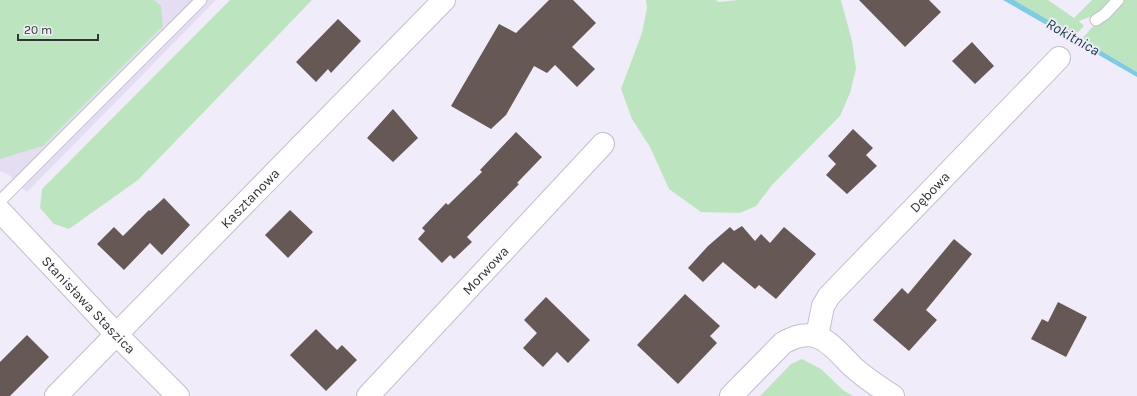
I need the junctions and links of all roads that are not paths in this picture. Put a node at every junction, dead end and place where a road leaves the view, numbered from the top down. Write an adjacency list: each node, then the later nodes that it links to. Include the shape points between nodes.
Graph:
1 (201, 0): 7 (lane)
2 (444, 0): 9 (street, Kasztanowa)
3 (1118, 0): 4 (lane, via 1106,14)
4 (1096, 20)
5 (1060, 58): 10 (street, Dębowa, via 829,296 823,306)
6 (603, 144): 13 (street, Morwowa)
7 (0, 201)
8 (0, 211): 9 (street, Stanisława Staszica)
9 (116, 334): 11 (street, Kasztanowa); 12 (street, Stanisława Staszica)
10 (817, 336): 14 (street, via 805,335 783,343); 15 (street)
11 (56, 396)
12 (178, 396)
13 (368, 396)
14 (731, 396)
15 (893, 396)

